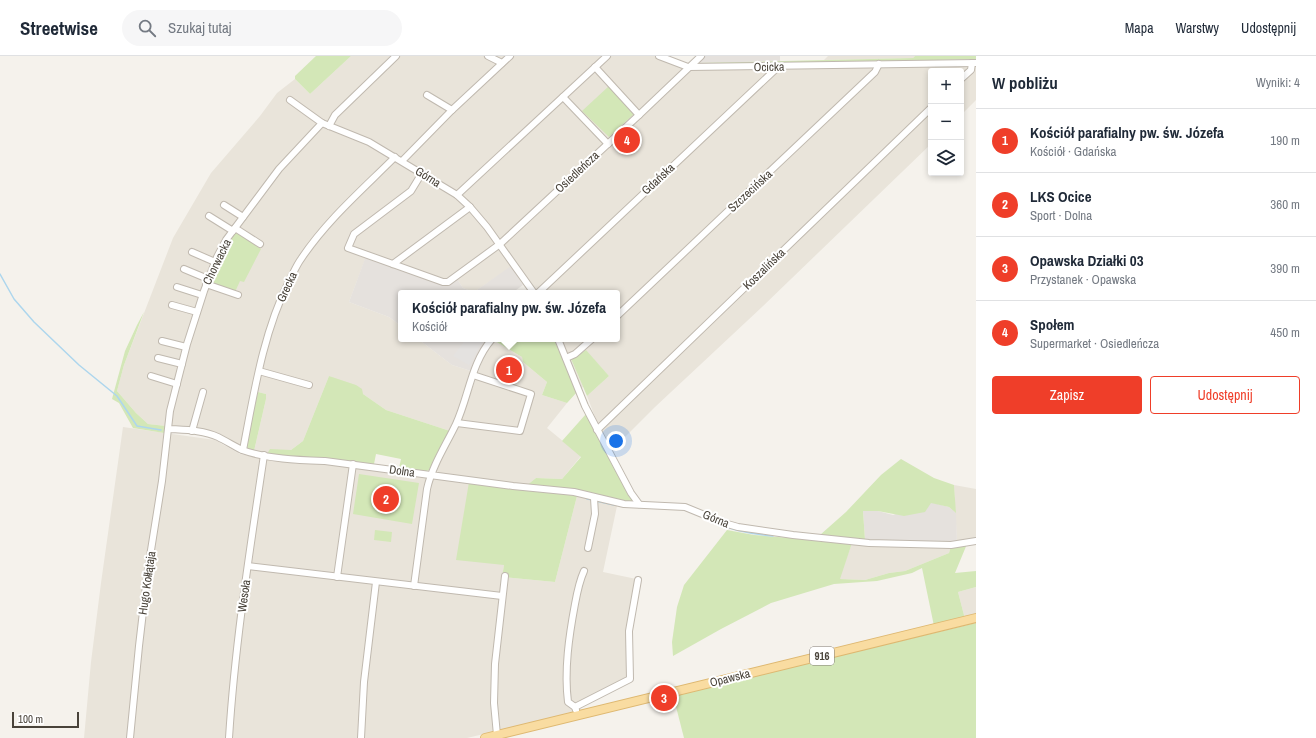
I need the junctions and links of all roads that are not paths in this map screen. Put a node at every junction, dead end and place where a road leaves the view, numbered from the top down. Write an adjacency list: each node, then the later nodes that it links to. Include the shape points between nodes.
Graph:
1 (396, 56): 21 (street, via 335,115)
2 (488, 56): 7 (street)
3 (510, 56): 7 (street)
4 (606, 56): 10 (street)
5 (659, 56): 12 (street, Ocicka)
6 (701, 56): 12 (street, Osiedleńcza)
7 (502, 63): 17 (street)
8 (974, 63): 9 (street, Ocicka); 13 (street)
9 (879, 64): 11 (street, Ocicka); 46 (street, Szczecińska, via 875,72 822,123)
10 (595, 66): 15 (street); 19 (street)
11 (778, 67): 12 (street, Ocicka); 41 (street, Gdańska)
12 (688, 68): 19 (street, Osiedleńcza)
13 (964, 76)
14 (427, 95): 17 (street)
15 (563, 97): 22 (street); 26 (street)
16 (290, 100): 20 (street, Górna)
17 (452, 110): 24 (street)
18 (928, 111): 63 (street, Koszalińska)
19 (639, 115): 22 (street, Osiedleńcza)
20 (322, 123): 21 (street, Górna); 30 (street, Chorwacka, via 279,169)
21 (329, 126): 23 (street, Górna, via 369,142)
22 (608, 144): 33 (street, Osiedleńcza)
23 (395, 157): 24 (street, Górna); 55 (street, Grecka, via 328,224 300,261 280,299)
24 (402, 161): 25 (street, Górna)
25 (422, 173): 26 (street, Górna); 36 (street, via 411,191 354,234 348,248)
26 (457, 196): 28 (street, Górna)
27 (224, 204): 30 (street)
28 (470, 207): 33 (street, Górna); 36 (street)
29 (209, 216): 31 (street)
30 (243, 217): 31 (street, Chorwacka)
31 (234, 230): 32 (street); 35 (street, Chorwacka)
32 (260, 244)
33 (500, 244): 36 (street, Osiedleńcza, via 448,282); 40 (street, Górna)
34 (192, 252): 35 (street)
35 (215, 262): 38 (street, Chorwacka)
36 (393, 264)
37 (184, 269): 38 (street)
38 (207, 281): 42 (street, Chorwacka); 43 (street)
39 (177, 287): 42 (street)
40 (532, 290)
41 (541, 290)
42 (202, 296): 45 (street, Chorwacka)
43 (238, 296)
44 (172, 305): 45 (street)
45 (197, 312): 51 (street, Chorwacka)
46 (620, 313)
47 (162, 341): 51 (street)
48 (490, 342): 56 (street, via 482,351)
49 (559, 342): 53 (street)
50 (589, 342): 53 (street)
51 (186, 347): 54 (street, Chorwacka)
52 (158, 358): 54 (street)
53 (566, 358): 63 (street)
54 (182, 364): 58 (street, Chorwacka)
55 (259, 371): 59 (street); 65 (street, Grecka)
56 (473, 375): 61 (street); 61 (street, via 531,394 520,431)
57 (151, 376): 58 (street)
58 (177, 384): 62 (street, Chorwacka, via 170,411)
59 (309, 385)
60 (203, 392): 64 (street)
61 (457, 423): 68 (street)
62 (169, 429): 64 (street, Dolna); 85 (street, Hugo Kołłątaja, via 140,638)
63 (597, 430): 70 (street)
64 (192, 431): 65 (street, Dolna, via 217,436)
65 (243, 450): 66 (street, Dolna)
66 (264, 455): 67 (street, Dolna); 73 (street, Wesoła)
67 (353, 464): 68 (street, Dolna); 76 (street)
68 (430, 475): 69 (street, Dolna, via 574,492); 79 (street)
69 (594, 500): 70 (street, Dolna); 72 (street, via 595,514)
70 (639, 504): 71 (street, Górna, via 685,507 724,523 751,530 868,544 951,545)
71 (976, 541)
72 (588, 548)
73 (248, 566): 76 (street); 86 (street, Wesoła, via 232,688)
74 (584, 571): 82 (street, via 580,579 571,628 566,684 568,702)
75 (505, 576): 80 (street)
76 (337, 578): 78 (street)
77 (638, 580): 82 (street, via 629,631 630,680)
78 (376, 582): 79 (street); 87 (street, via 364,682)
79 (414, 586): 80 (street)
80 (502, 596): 84 (street, via 495,664 494,703)
81 (976, 618): 83 (main road, Opawska / 916)
82 (575, 707): 83 (street)
83 (578, 716): 84 (main road, Opawska / 916)
84 (497, 735): 88 (main road, Opawska / 916)
85 (130, 738)
86 (229, 738)
87 (361, 738)
88 (485, 738)

